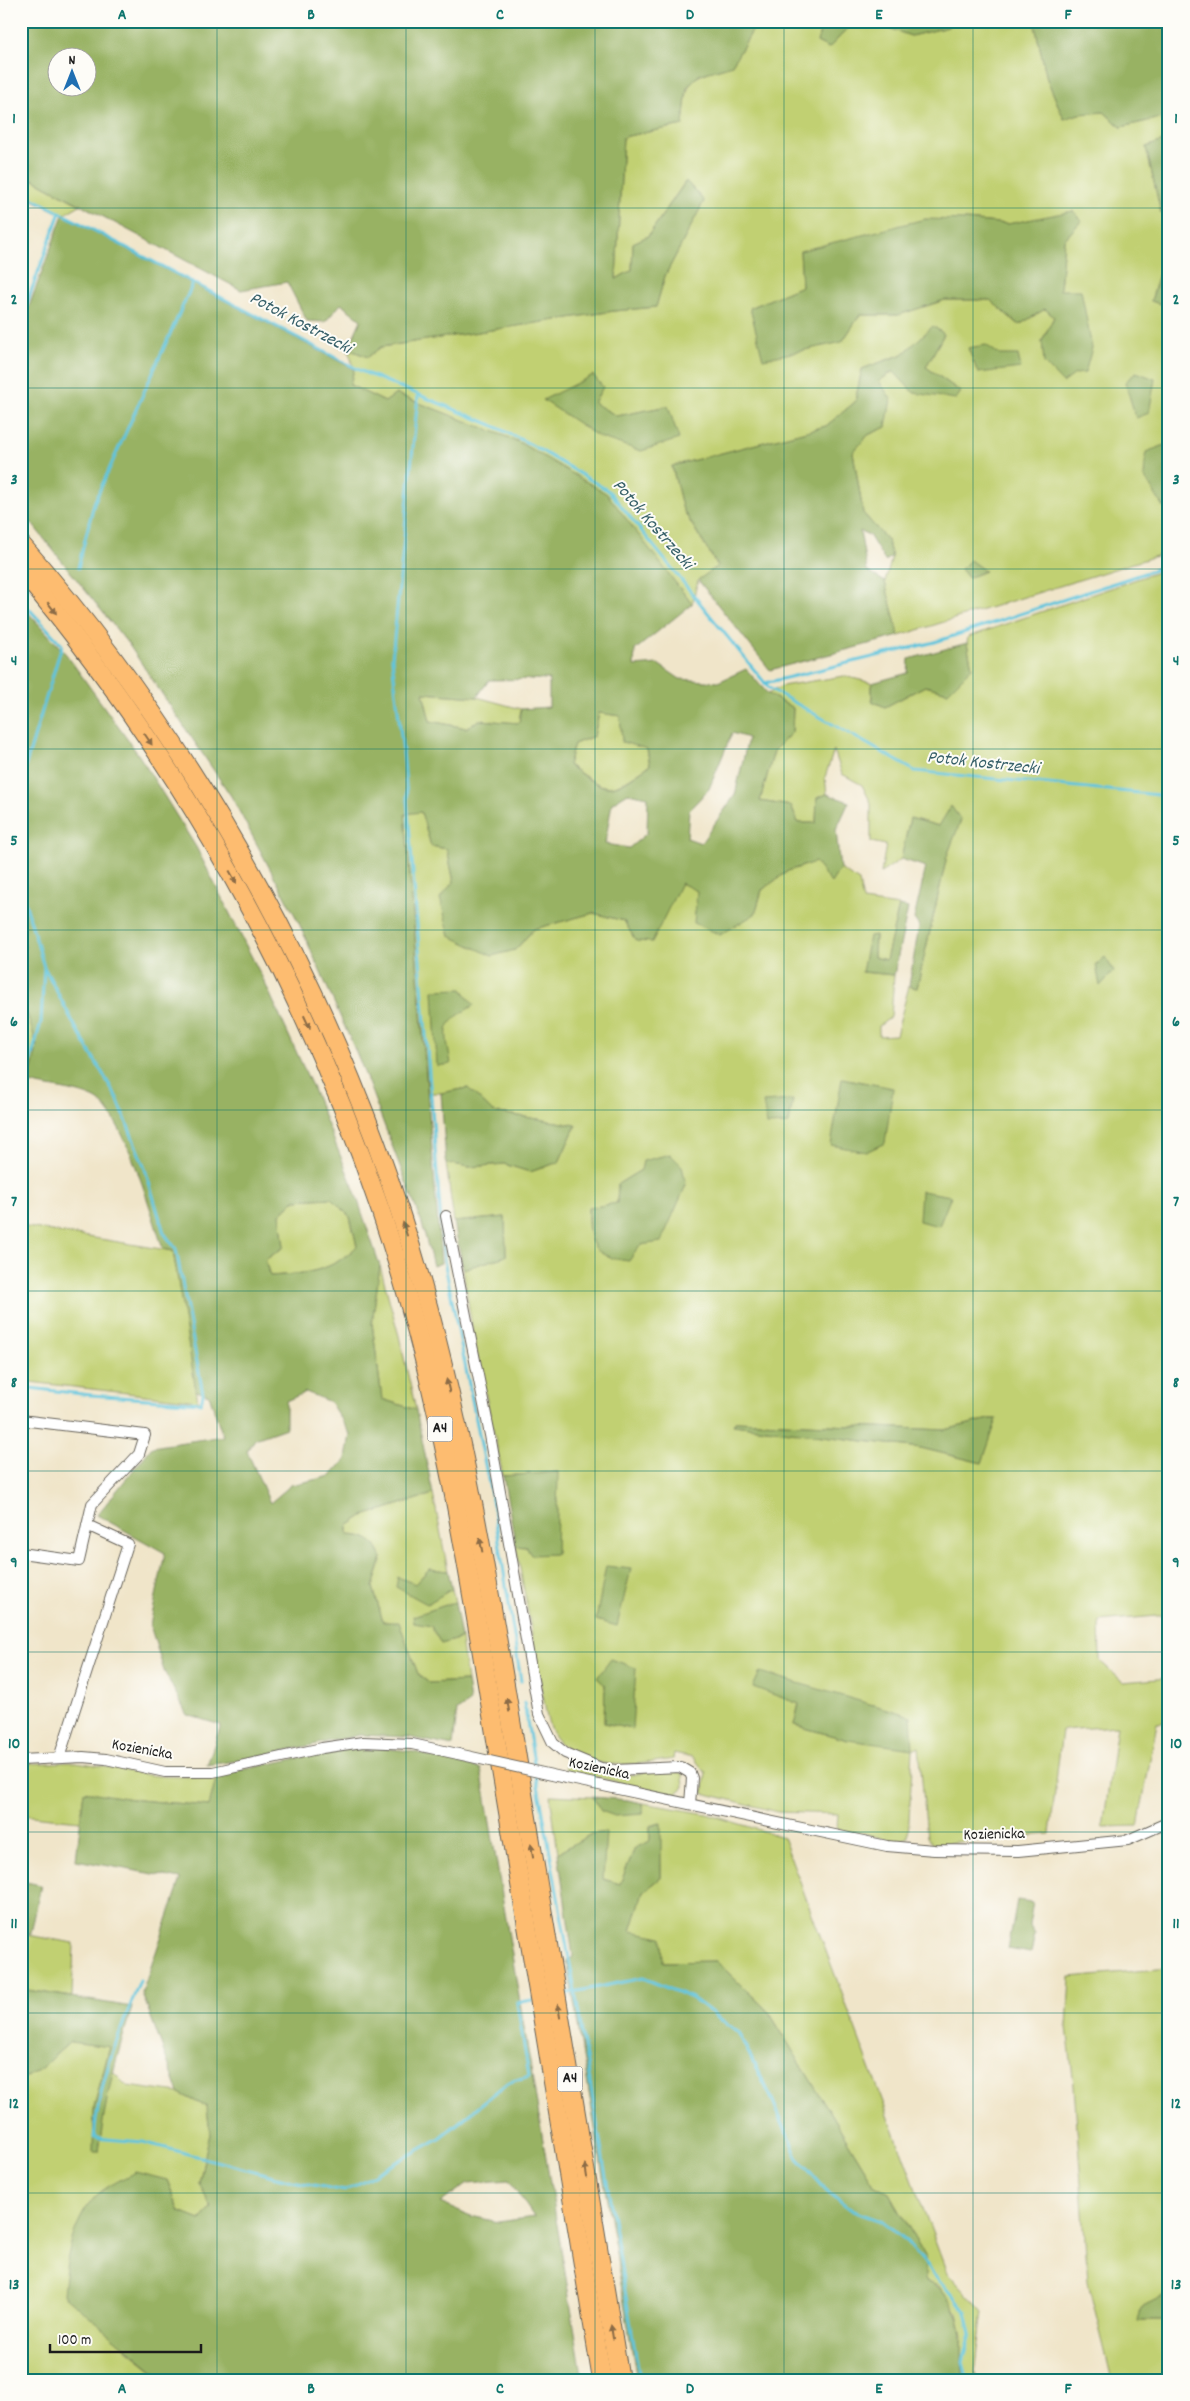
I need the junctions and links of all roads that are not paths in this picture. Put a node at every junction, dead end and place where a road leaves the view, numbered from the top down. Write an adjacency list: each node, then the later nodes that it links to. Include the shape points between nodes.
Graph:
1 (21, 544): 12 (highway, A4, one-way to 1, via 481,1549 445,1372 400,1211 329,1029 262,893 161,726 84,620)
2 (21, 570): 11 (highway, A4, one-way to 11, via 150,741 236,882 326,1066 392,1243 428,1373 462,1540)
3 (446, 1216): 9 (street, via 490,1435 539,1714 558,1748 601,1768 626,1771 674,1766 685,1769 692,1778)
4 (21, 1420): 5 (street, via 145,1435 138,1454 92,1504)
5 (87, 1525): 6 (street, via 79,1561); 7 (street, via 128,1544)
6 (21, 1553)
7 (60, 1758): 8 (street, Kozienicka); 9 (street, Kozienicka, bridge, via 106,1759 166,1772 213,1772 362,1742 412,1744)
8 (21, 1760)
9 (690, 1804): 10 (street, Kozienicka, via 887,1846 934,1850 1018,1851 1128,1840)
10 (1169, 1822)
11 (602, 2380)
12 (620, 2380)

